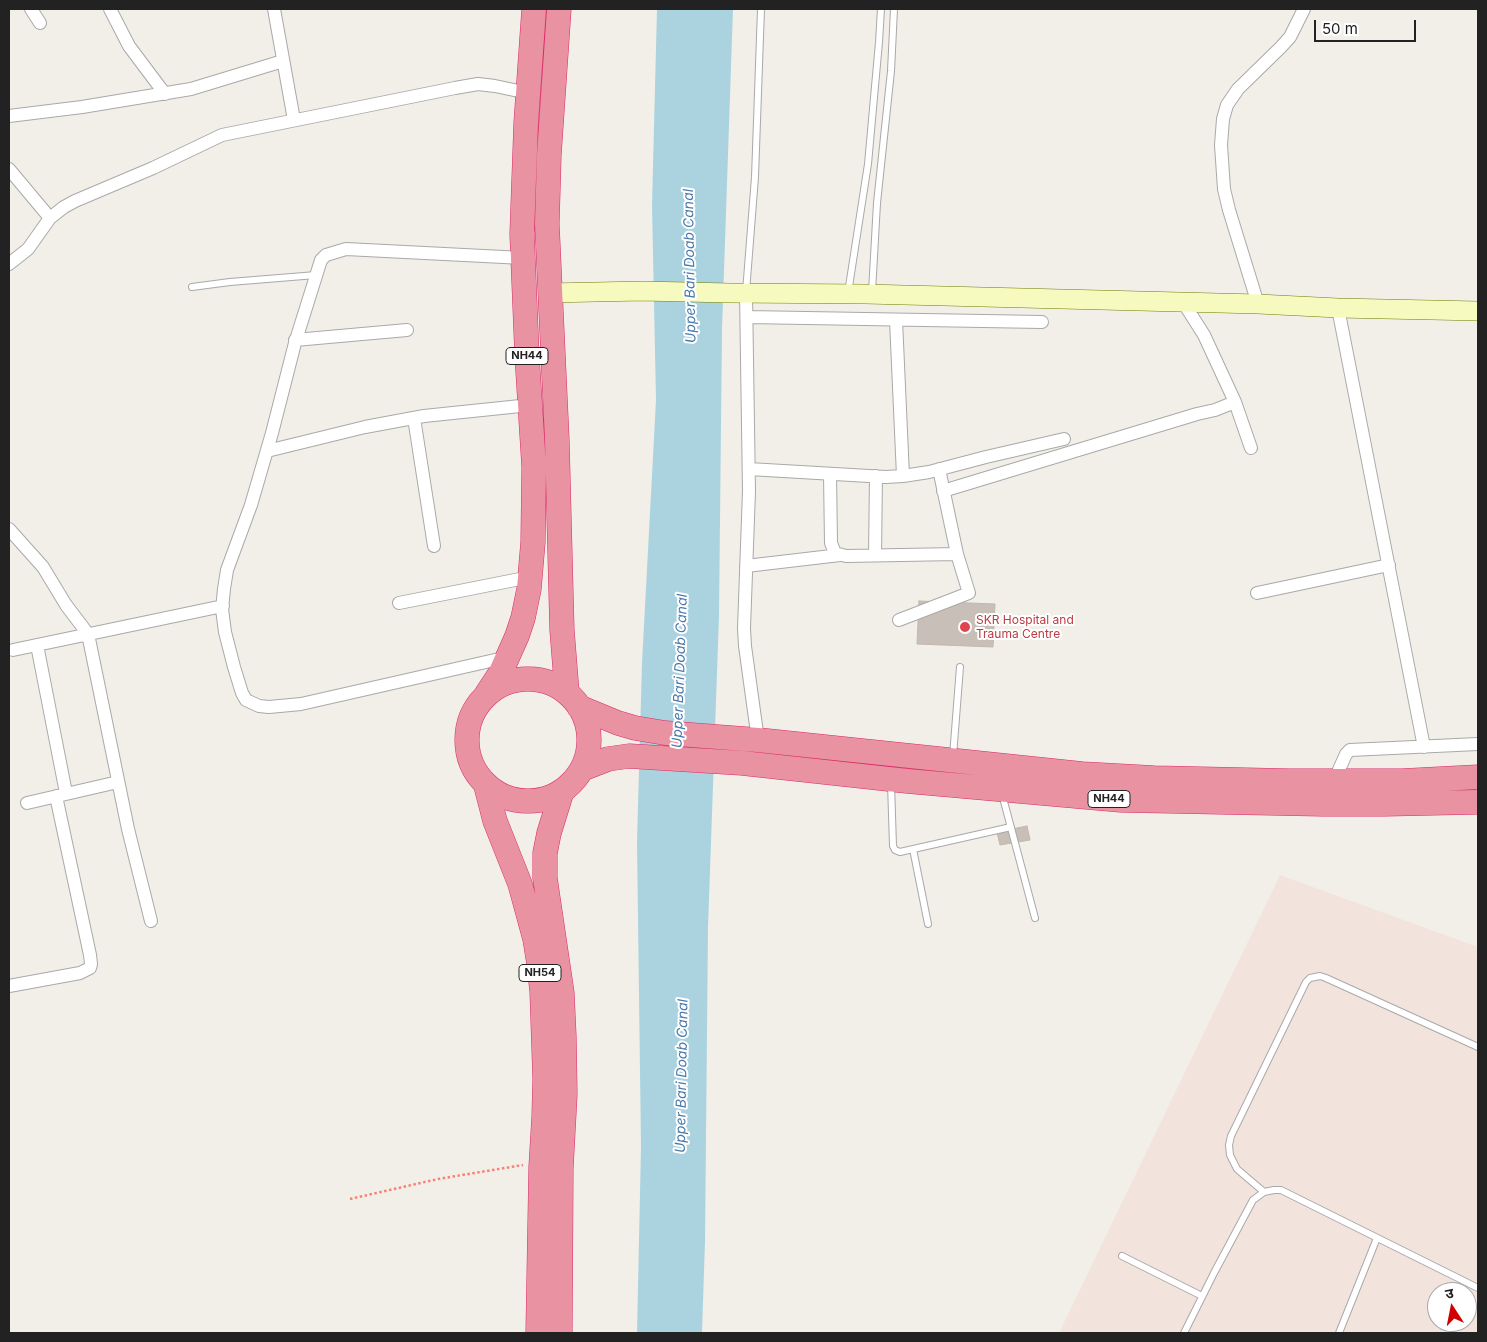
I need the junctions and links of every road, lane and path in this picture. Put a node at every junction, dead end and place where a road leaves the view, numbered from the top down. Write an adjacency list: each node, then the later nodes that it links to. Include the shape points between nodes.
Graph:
1 (31, 9): 10 (street)
2 (110, 9): 13 (street, via 130,46)
3 (274, 9): 11 (street)
4 (534, 9): 12 (highway, NH44)
5 (558, 9): 24 (highway, NH44, via 549,155)
6 (761, 9): 25 (lane, via 755,177)
7 (881, 9): 14 (lane)
8 (894, 9): 15 (lane)
9 (1304, 9): 29 (street, via 1290,37 1238,89 1227,105 1223,119 1220,145 1224,189)
10 (40, 23)
11 (283, 61): 13 (street); 17 (street)
12 (528, 93): 17 (street, via 478,84); 20 (highway, NH44)
13 (165, 94): 16 (street)
14 (874, 102): 15 (lane); 26 (lane)
15 (887, 103): 27 (lane)
16 (9, 116)
17 (294, 120): 19 (street, via 211,140 75,201)
18 (9, 169): 19 (street)
19 (50, 218): 21 (street, via 28,249)
20 (523, 258): 22 (street, via 346,249 326,255); 38 (highway, NH44)
21 (9, 264)
22 (316, 275): 23 (lane); 36 (street)
23 (192, 287)
24 (549, 293): 25 (street); 67 (highway, NH44, via 561,611)
25 (738, 293): 26 (street); 32 (street)
26 (848, 294): 27 (street)
27 (872, 294): 28 (street)
28 (1183, 302): 29 (street); 37 (street, via 1204,335)
29 (1258, 304): 30 (street)
30 (1338, 308): 31 (street); 54 (street)
31 (1478, 311)
32 (747, 317): 33 (street); 43 (street)
33 (896, 320): 34 (street); 47 (street)
34 (1042, 322)
35 (408, 330): 36 (street)
36 (296, 340): 42 (street)
37 (1235, 402): 41 (street); 48 (street)
38 (530, 404): 39 (street); 56 (highway, NH44, via 534,467)
39 (414, 418): 42 (street); 50 (street)
40 (1064, 439): 44 (street)
41 (1250, 448)
42 (267, 451): 59 (street, via 227,570)
43 (749, 469): 45 (street); 55 (street)
44 (939, 469): 47 (street); 48 (street)
45 (830, 474): 46 (street); 52 (street, via 831,543 835,553)
46 (876, 476): 47 (street); 53 (street)
47 (903, 476)
48 (943, 491): 51 (street)
49 (9, 529): 61 (street, via 43,567)
50 (434, 546)
51 (956, 554): 53 (street); 60 (street, via 968,593)
52 (840, 555): 53 (street); 55 (street)
53 (875, 555)
54 (1389, 565): 57 (street); 70 (street)
55 (746, 566): 68 (street, via 744,628)
56 (530, 577): 58 (street); 64 (highway, NH44, via 523,618)
57 (1257, 593)
58 (399, 603)
59 (222, 606): 61 (street); 64 (street, via 242,693 246,700 259,706 301,704)
60 (899, 620)
61 (88, 634): 62 (street); 76 (street)
62 (37, 645): 63 (street); 80 (street)
63 (13, 650)
64 (509, 656): 66 (highway, NH44)
65 (960, 668): 71 (lane)
66 (486, 695): 67 (highway, NH44, via 498,686 526,679 555,685); 77 (highway, NH44, via 468,724 466,741 468,758)
67 (573, 700): 68 (highway, NH44, via 635,728); 72 (highway, NH44, via 586,721 589,737 588,754)
68 (752, 739): 71 (highway, NH44)
69 (1478, 744): 70 (street)
70 (1424, 747): 75 (street, via 1350,750)
71 (952, 760): 75 (highway, NH44, via 1118,776)
72 (582, 769): 74 (highway, NH44, via 608,759 630,756); 79 (highway, NH44)
73 (1478, 777): 75 (highway, NH44)
74 (890, 779): 78 (highway, NH44); 84 (lane, via 893,846 900,852)
75 (1334, 781)
76 (118, 782): 80 (street); 86 (street)
77 (486, 786): 79 (highway, NH44, via 498,794 524,802 550,798); 90 (highway, NH54, via 495,821 520,884 539,964 545,1079)
78 (1001, 790): 81 (highway, NH44, via 1160,801); 83 (lane)
79 (562, 791): 98 (highway, NH54, via 545,854 564,1036)
80 (61, 795): 82 (street); 88 (street, via 90,968 80,973)
81 (1478, 802)
82 (26, 803)
83 (1011, 827): 84 (lane); 85 (lane)
84 (913, 849): 87 (lane)
85 (1035, 918)
86 (151, 921)
87 (928, 924)
88 (9, 986)
89 (1478, 1047): 91 (lane, via 1320,976 1310,978 1229,1145 1237,1169)
90 (542, 1163): 92 (path, via 482,1171); 97 (highway, NH54)
91 (1264, 1192): 93 (lane, via 1281,1190); 96 (lane, via 1253,1200 1245,1213)
92 (350, 1199)
93 (1377, 1238): 95 (lane); 100 (lane)
94 (1122, 1256): 96 (lane)
95 (1478, 1288)
96 (1202, 1296): 99 (lane)
97 (538, 1333)
98 (560, 1333)
99 (1184, 1333)
100 (1339, 1333)

